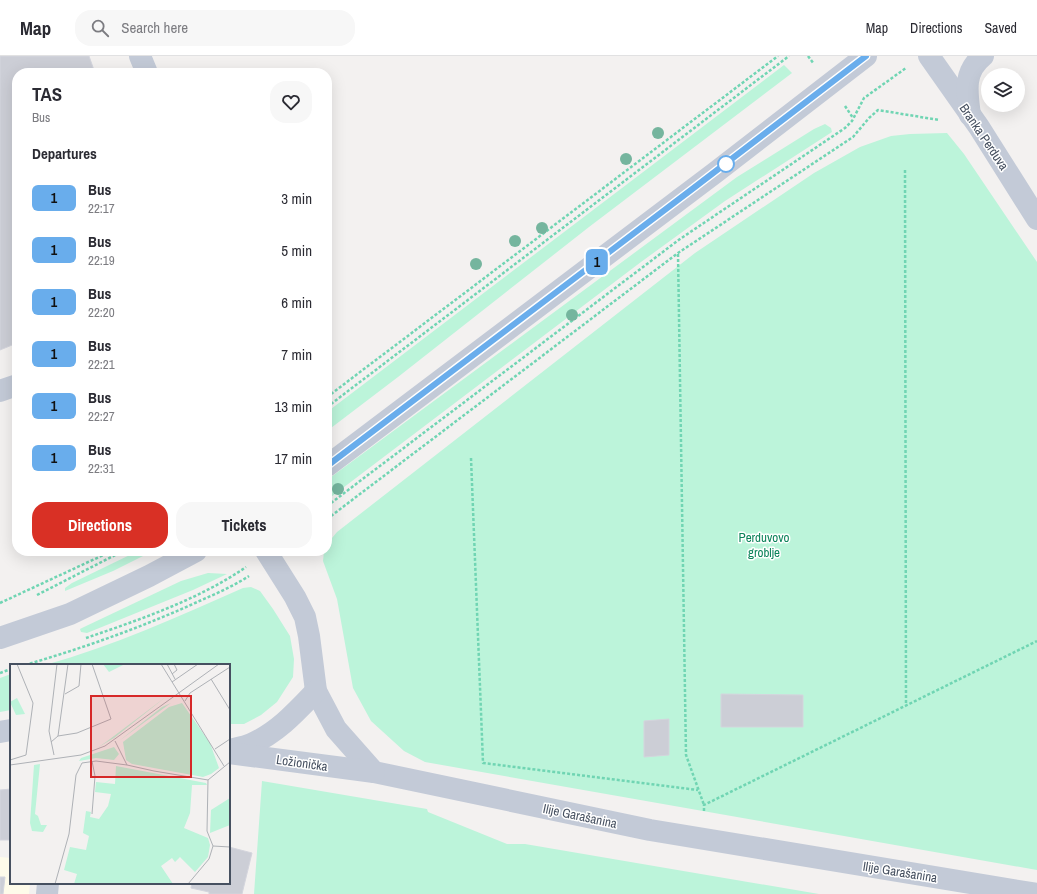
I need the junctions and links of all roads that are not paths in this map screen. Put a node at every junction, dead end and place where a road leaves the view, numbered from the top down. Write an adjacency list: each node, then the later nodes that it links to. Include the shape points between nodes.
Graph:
1 (140, 56): 5 (street)
2 (866, 56): 10 (street)
3 (929, 56): 6 (street, Branka Perduva)
4 (983, 56): 6 (street, via 975,63 968,79)
5 (145, 68)
6 (970, 115): 7 (street, Branka Perduva)
7 (1037, 219)
8 (12, 387): 9 (street)
9 (0, 391)
10 (332, 462)
11 (187, 556): 13 (street, via 70,614)
12 (270, 556): 14 (street, via 305,617)
13 (0, 638)
14 (316, 691): 17 (street, via 289,719 270,734 250,745); 19 (street, via 336,729)
15 (10, 730): 16 (street)
16 (0, 732)
17 (230, 750)
18 (230, 753): 19 (street, Ložionička)
19 (374, 772): 22 (street, Ilije Garašanina, via 650,830)
20 (48, 884): 21 (street)
21 (47, 894)
22 (1037, 894)

